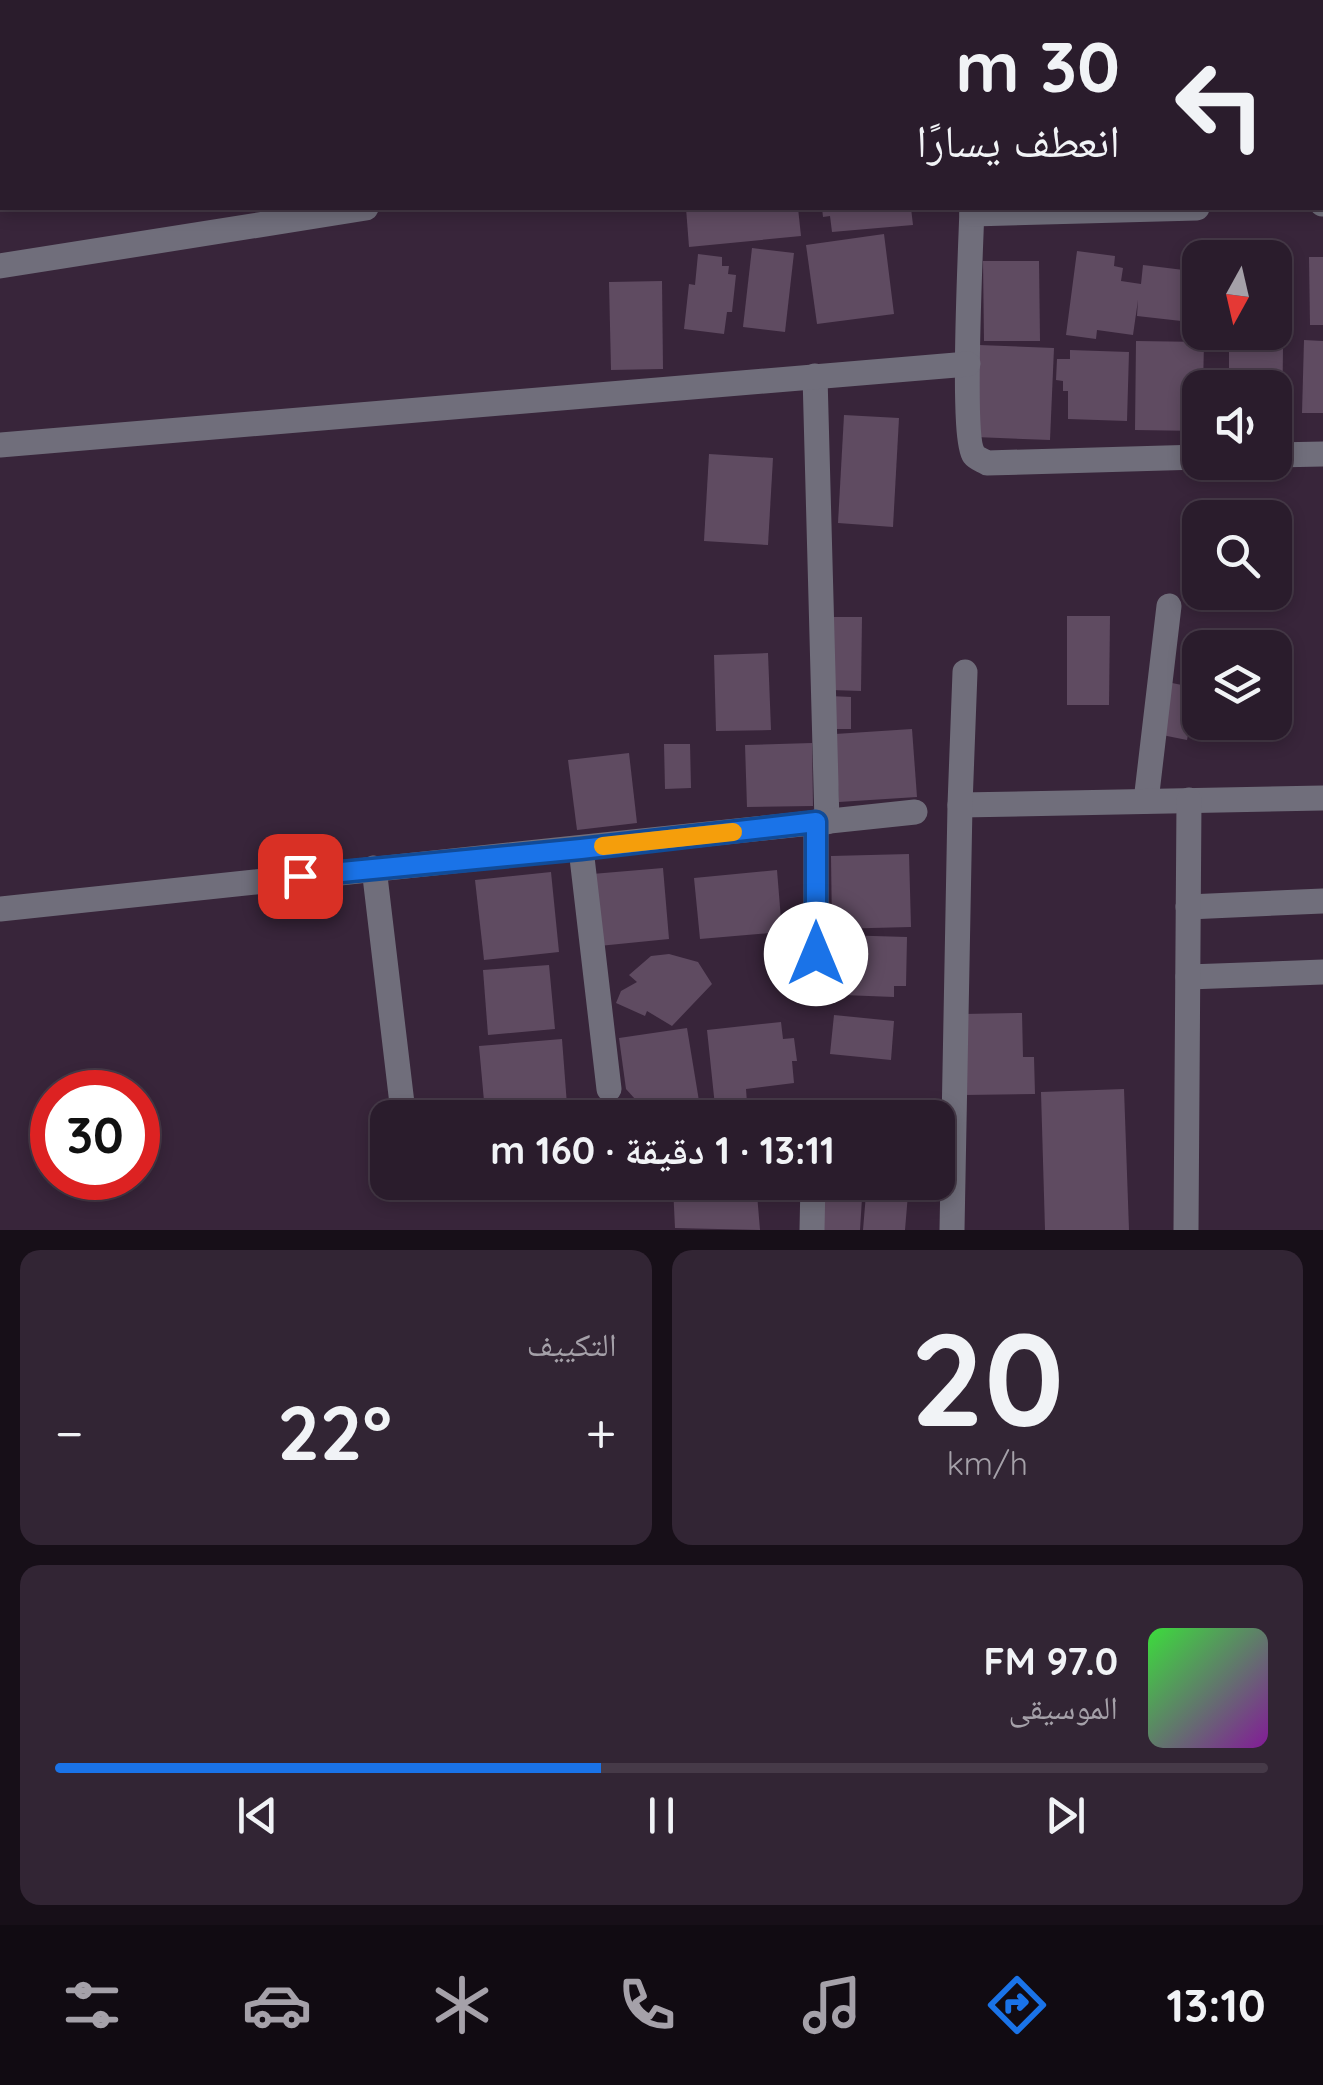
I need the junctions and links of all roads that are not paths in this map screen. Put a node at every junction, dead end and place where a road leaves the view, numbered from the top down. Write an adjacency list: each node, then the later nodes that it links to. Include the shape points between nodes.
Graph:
1 (353, 210): 4 (street)
2 (1047, 210): 3 (street)
3 (972, 211): 5 (street)
4 (0, 266)
5 (968, 364): 6 (street); 10 (street, via 969,438 974,454 987,463)
6 (815, 376): 7 (street); 18 (street)
7 (0, 445)
8 (1323, 454): 9 (street)
9 (1292, 455)
10 (1182, 458)
11 (1168, 606): 14 (street)
12 (965, 672): 16 (street)
13 (1323, 798): 15 (street)
14 (1146, 800): 15 (street); 16 (street)
15 (1189, 800): 22 (street)
16 (960, 805): 31 (street)
17 (915, 812): 18 (street)
18 (821, 822): 19 (street); 26 (street)
19 (581, 849): 20 (street); 27 (street)
20 (374, 868): 23 (street); 28 (street)
21 (1323, 901): 22 (street)
22 (1188, 907): 25 (street)
23 (0, 909)
24 (1323, 972): 25 (street)
25 (1188, 977): 32 (street)
26 (816, 987)
27 (609, 1089)
28 (402, 1100)
29 (813, 1200): 30 (street)
30 (812, 1230)
31 (952, 1230)
32 (1186, 1230)

